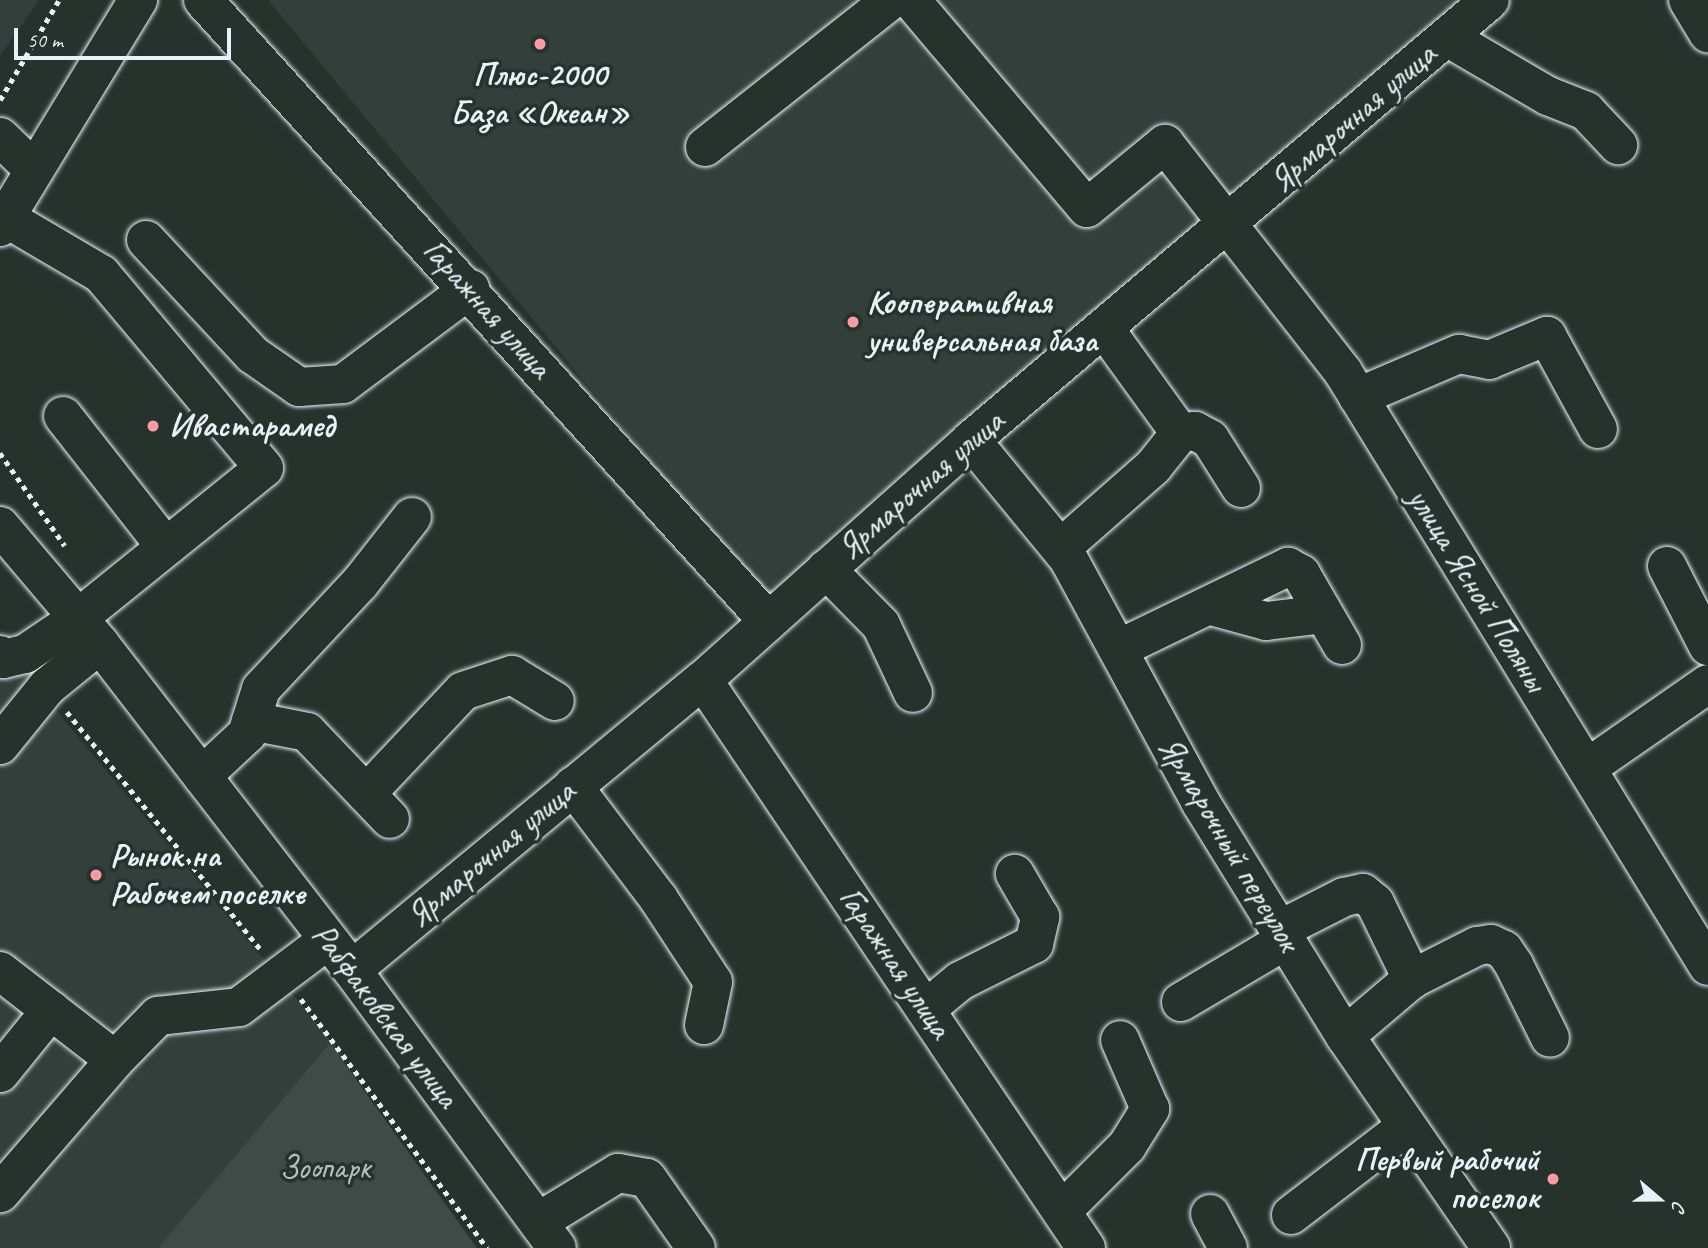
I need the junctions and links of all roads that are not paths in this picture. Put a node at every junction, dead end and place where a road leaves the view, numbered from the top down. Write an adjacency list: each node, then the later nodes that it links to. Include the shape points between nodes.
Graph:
1 (138, 0): 12 (street)
2 (203, 0): 16 (street, Гаражная улица)
3 (891, 0): 11 (street)
4 (911, 0): 14 (street, улица Ясной Поляны, via 1087,208 1164,144)
5 (1490, 0): 8 (street, Ярмарочная улица)
6 (1688, 0): 7 (street)
7 (1708, 33)
8 (1447, 37): 10 (street, via 1548,96 1586,111); 14 (street, Ярмарочная улица)
9 (0, 137): 12 (street)
10 (1618, 145)
11 (705, 147)
12 (34, 170): 13 (street)
13 (3, 223): 26 (street, via 101,274 264,468)
14 (1228, 225): 17 (street, Ярмарочная улица); 18 (street, улица Ясной Поляны)
15 (146, 240): 16 (street, via 253,355 299,387 342,384)
16 (470, 289): 31 (street, Гаражная улица)
17 (1104, 328): 21 (street); 22 (street, Ярмарочная улица)
18 (1358, 397): 20 (street, via 1459,354 1489,360 1547,336); 42 (street, улица Ясной Поляны)
19 (63, 416): 26 (street)
20 (1598, 429)
21 (1180, 433): 23 (street, via 1195,432 1210,439); 27 (street, via 1153,467)
22 (971, 440): 27 (street, Ярмарочный переулок); 29 (street, Ярмарочная улица)
23 (1241, 488)
24 (412, 517): 40 (street, via 360,583 261,689)
25 (0, 526): 32 (street, Рабфаковская улица)
26 (165, 546): 32 (street)
27 (1061, 548): 34 (street, Ярмарочный переулок)
28 (1667, 565): 33 (street)
29 (826, 569): 31 (street, Ярмарочная улица); 38 (street, via 881,625)
30 (1211, 606): 30 (street, via 1266,621 1333,629 1301,574 1288,567); 34 (street)
31 (768, 621): 36 (street, Ярмарочная улица)
32 (88, 632): 35 (street, via 25,654 3,659); 41 (street); 43 (street, Рабфаковская улица)
33 (1708, 646)
34 (1118, 649): 46 (street, Ярмарочный переулок, via 1201,803)
35 (0, 654)
36 (703, 680): 44 (street, Ярмарочная улица); 53 (street, Гаражная улица)
37 (1708, 684): 42 (street)
38 (913, 693)
39 (555, 701): 40 (street, via 512,675 463,691 378,806 307,732)
40 (251, 721): 43 (street, via 247,734)
41 (0, 745)
42 (1587, 768): 48 (street, улица Ясной Поляны)
43 (202, 776): 47 (street, Рабфаковская улица)
44 (573, 786): 49 (street, Ярмарочная улица); 55 (street, via 658,898 713,982)
45 (1015, 874): 53 (street, via 1040,917 1034,944 960,981)
46 (1282, 935): 51 (street, via 1344,897 1363,893 1375,903); 52 (street); 56 (street, Ярмарочный переулок)
47 (328, 940): 49 (street, Рабфаковская улица); 59 (street, via 239,1007 158,1016)
48 (1708, 966)
49 (352, 970): 66 (street, Рабфаковская улица)
50 (0, 971): 54 (street)
51 (1412, 979): 56 (street); 57 (street, via 1477,946 1491,944 1504,950 1514,965)
52 (1181, 1002)
53 (926, 1009): 63 (street, Гаражная улица)
54 (51, 1010): 59 (street); 60 (street)
55 (704, 1025)
56 (1345, 1036): 61 (street, Ярмарочный переулок)
57 (1550, 1038)
58 (1120, 1040): 63 (street, via 1150,1109 1127,1146)
59 (115, 1060): 62 (street)
60 (0, 1073)
61 (1407, 1126): 65 (street); 70 (street, Ярмарочный переулок)
62 (0, 1193)
63 (1062, 1211): 68 (street, Гаражная улица)
64 (1210, 1214): 69 (street)
65 (1290, 1215)
66 (547, 1235): 67 (street, via 618,1173 648,1178)
67 (696, 1248)
68 (1086, 1248)
69 (1228, 1248)
70 (1491, 1248)

